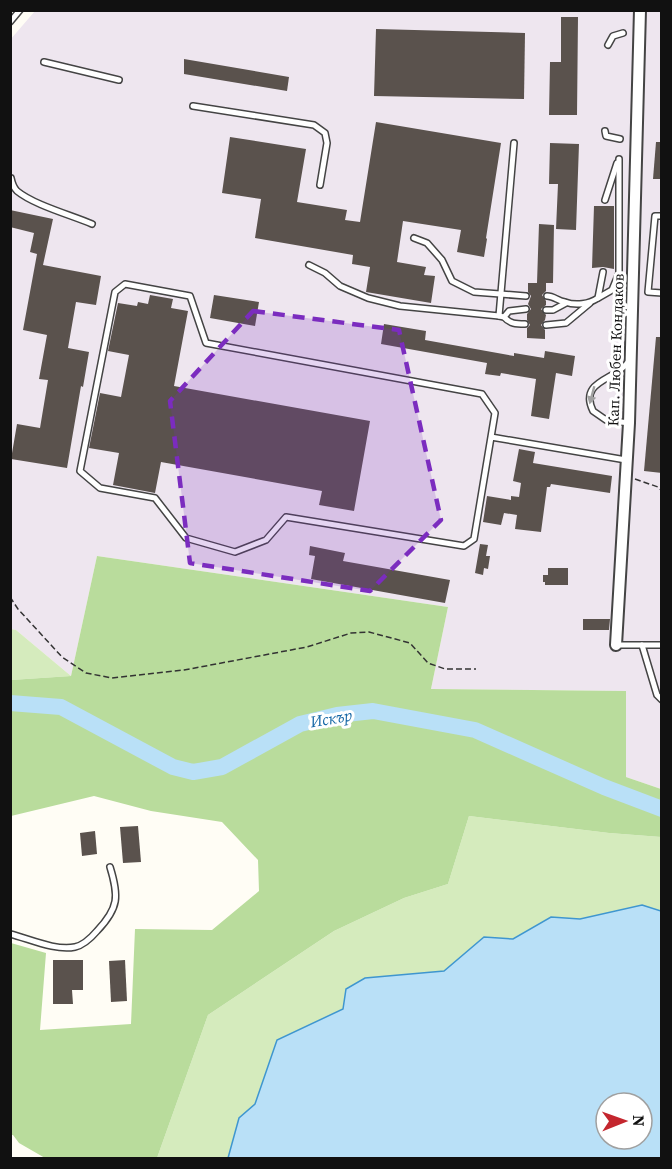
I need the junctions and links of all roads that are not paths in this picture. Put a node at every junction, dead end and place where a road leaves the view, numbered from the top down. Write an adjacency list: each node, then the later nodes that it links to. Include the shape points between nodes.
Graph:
1 (20, 10): 3 (lane)
2 (640, 10): 32 (street, Кап. Любен Кондаков)
3 (10, 22)
4 (623, 33): 5 (lane, via 613,36)
5 (608, 45)
6 (44, 62): 7 (lane)
7 (119, 80)
8 (193, 106): 13 (lane, via 314,125 325,133 327,143)
9 (605, 131): 10 (lane, via 606,136)
10 (620, 139)
11 (514, 143): 21 (lane)
12 (11, 178): 16 (lane, via 18,192)
13 (321, 185)
14 (605, 200): 24 (lane, via 619,159 619,273 612,290)
15 (662, 216): 20 (lane, via 655,216 648,292)
16 (92, 224)
17 (414, 238): 21 (lane, via 428,243 452,281 474,292)
18 (309, 265): 29 (lane, via 340,286 368,298 400,306)
19 (603, 272): 24 (lane)
20 (662, 293)
21 (501, 295): 22 (lane); 29 (lane)
22 (526, 296)
23 (547, 296): 25 (lane)
24 (598, 298): 26 (lane)
25 (566, 303): 26 (lane); 28 (lane)
26 (590, 303): 31 (lane, via 566,323)
27 (526, 309): 29 (lane, via 509,311)
28 (546, 310)
29 (502, 317): 30 (lane, via 508,322)
30 (525, 324)
31 (546, 325)
32 (631, 358): 33 (street, Кап. Любен Кондаков); 33 (lane, one-way to 33, via 623,370 596,384 590,397 593,411 606,420)
33 (629, 423): 35 (street, Кап. Любен Кондаков)
34 (491, 437): 34 (lane, via 474,539 464,546 286,516 266,540 235,552 186,538 155,498 100,488 80,471 114,292 125,285 190,296 206,343 482,394 495,412); 35 (lane)
35 (626, 460): 36 (street, Кап. Любен Кондаков)
36 (616, 645): 37 (lane, Кап. Любен Кондаков)
37 (642, 645): 38 (lane, Кап. Любен Кондаков); 39 (lane)
38 (662, 645)
39 (662, 700)
40 (110, 867): 41 (lane, via 116,904 103,925 82,945 62,947)
41 (10, 934)

